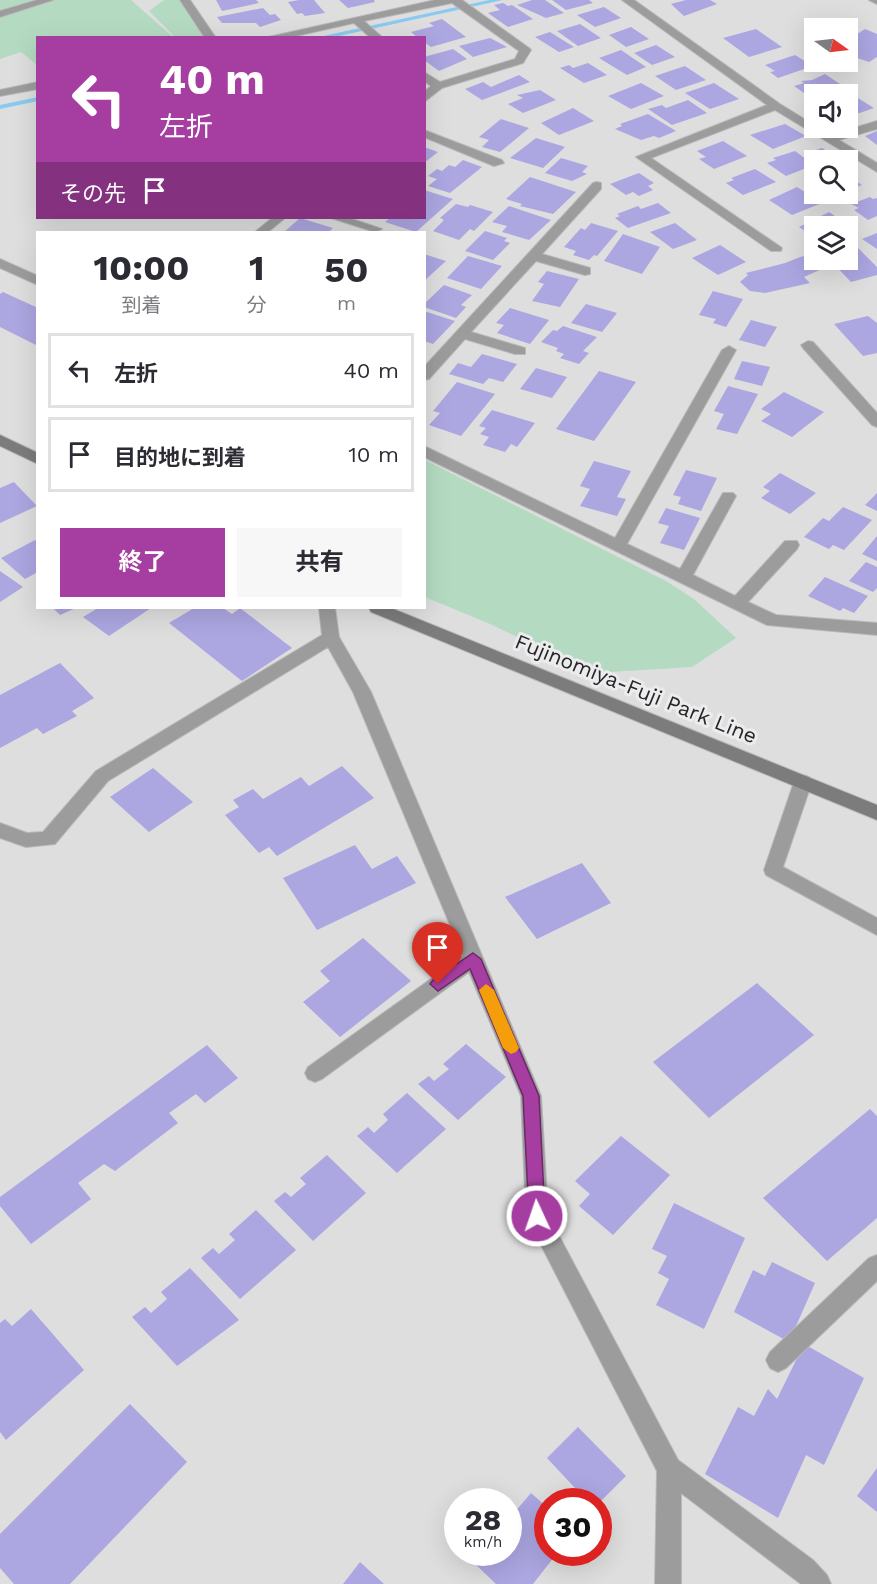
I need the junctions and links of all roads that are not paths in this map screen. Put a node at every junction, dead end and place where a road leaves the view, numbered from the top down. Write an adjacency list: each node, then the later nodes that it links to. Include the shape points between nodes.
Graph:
1 (48, 0): 5 (street)
2 (185, 0): 8 (street)
3 (627, 0): 15 (street)
4 (455, 1): 6 (street); 12 (street, via 525,50 519,61)
5 (0, 14)
6 (357, 21): 7 (street); 9 (street)
7 (374, 34)
8 (210, 36)
9 (278, 36)
10 (426, 77): 12 (street)
11 (36, 85): 13 (street)
12 (438, 86): 14 (street)
13 (0, 93)
14 (426, 97)
15 (776, 106): 16 (street); 28 (street, via 642,157)
16 (804, 122)
17 (877, 125): 18 (street)
18 (858, 130)
19 (426, 135): 21 (street)
20 (832, 138): 22 (street)
21 (498, 163)
22 (877, 168)
23 (597, 186): 29 (street)
24 (278, 219): 27 (street)
25 (341, 219): 26 (street)
26 (376, 229)
27 (262, 231)
28 (776, 248)
29 (534, 256): 31 (street); 33 (street)
30 (0, 264): 32 (street)
31 (585, 271)
32 (36, 280)
33 (463, 334): 36 (street); 37 (street)
34 (808, 345): 38 (street)
35 (729, 350): 44 (street)
36 (520, 351)
37 (426, 374)
38 (877, 422)
39 (0, 440): 41 (main road)
40 (426, 452): 44 (street)
41 (36, 458)
42 (728, 496): 45 (street)
43 (791, 545): 46 (street)
44 (618, 546): 45 (street)
45 (683, 578): 46 (street)
46 (737, 604): 49 (street, via 773,621)
47 (327, 609): 50 (street)
48 (379, 609): 51 (main road, Fujinomiya-Fuji Park Line)
49 (877, 629)
50 (331, 636): 53 (street, via 102,776 48,839 26,840); 55 (street, via 362,692)
51 (803, 782): 52 (main road, Fujinomiya-Fuji Park Line); 54 (street, via 773,870)
52 (877, 813)
53 (0, 830)
54 (877, 927)
55 (473, 959): 56 (street); 59 (street, via 531,1096 537,1216)
56 (315, 1073)
57 (877, 1266): 58 (street)
58 (778, 1360)
59 (669, 1469): 60 (street); 61 (street, via 804,1569)
60 (668, 1584)
61 (818, 1584)

